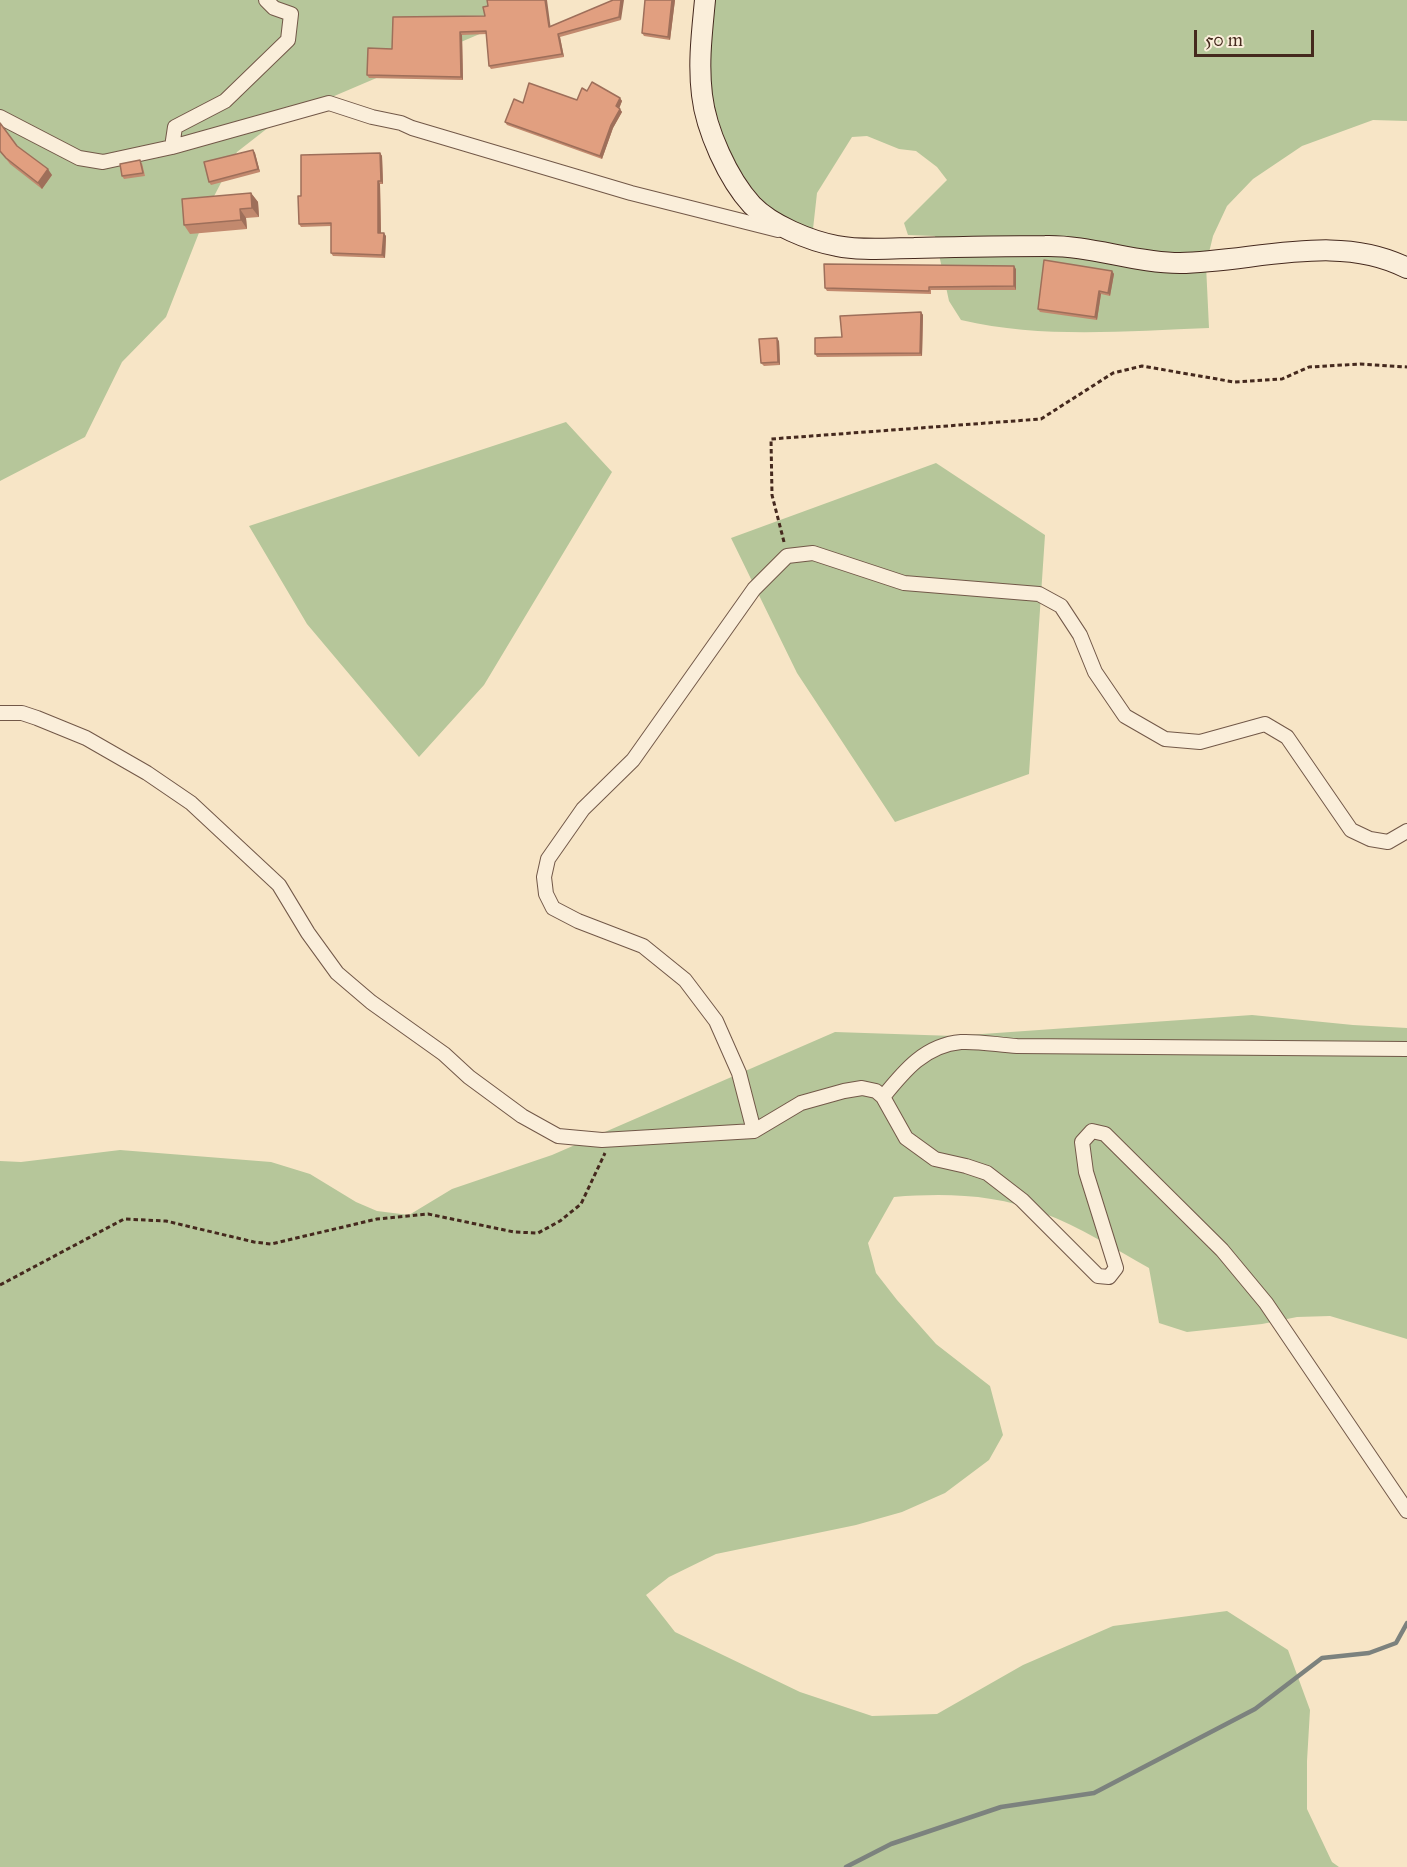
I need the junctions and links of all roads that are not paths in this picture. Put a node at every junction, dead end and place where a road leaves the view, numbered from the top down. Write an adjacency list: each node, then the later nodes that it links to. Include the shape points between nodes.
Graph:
1 (266, 0): 4 (street, via 274,8 291,14 288,40 225,101 175,127)
2 (705, 0): 5 (street, via 700,57 702,97 710,129 728,170 753,206)
3 (0, 117): 4 (street, via 78,158 104,162)
4 (172, 147): 5 (street, via 329,104 631,193)
5 (804, 236): 6 (street, via 837,246 1048,246 1178,263 1320,250 1358,251 1389,258)
6 (1407, 268)
7 (0, 713): 11 (street, via 22,713 86,738 191,803 279,885 337,973 469,1077 522,1116 558,1136 602,1140)
8 (1407, 831): 11 (street, via 1388,842 1351,830 1287,737 1265,724 1200,742 1165,738 1125,716 1095,672 1080,635 1060,606 1039,594 904,583 813,552 787,556 754,589 633,760 583,809 548,859 544,877 553,908 644,946 685,981 716,1021 739,1073)
9 (1407, 1049): 10 (street, via 1017,1046 960,1042 933,1049 917,1059)
10 (883, 1097): 11 (street, via 862,1088 844,1091 801,1103); 12 (street, via 906,1138 935,1159 987,1173 1022,1200 1098,1276 1109,1277 1116,1268 1086,1172 1082,1142 1092,1131 1105,1134 1222,1250 1266,1303)
11 (754, 1131)
12 (1407, 1511)

